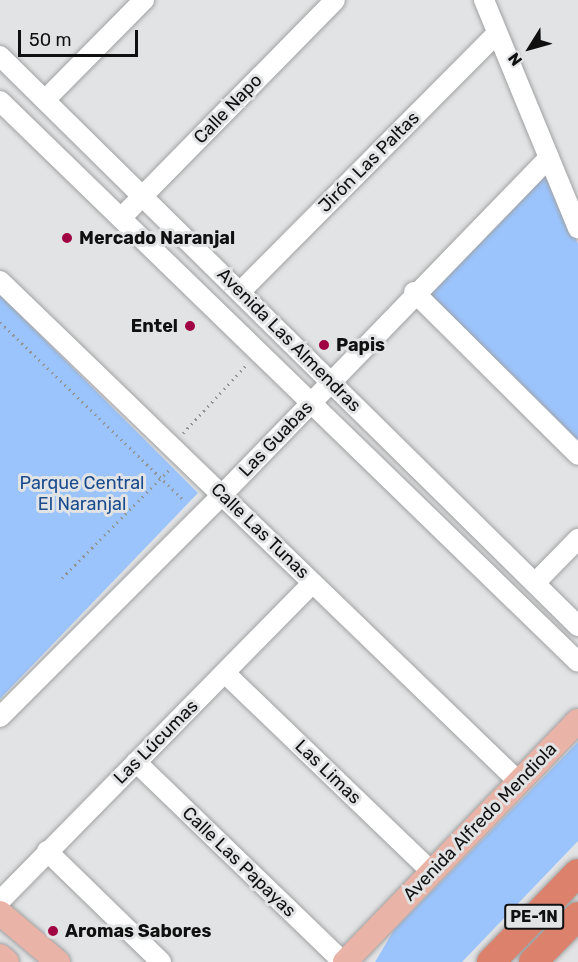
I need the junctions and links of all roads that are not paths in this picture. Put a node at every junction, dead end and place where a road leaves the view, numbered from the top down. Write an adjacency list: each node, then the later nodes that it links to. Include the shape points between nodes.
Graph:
1 (335, 0): 9 (street, Calle Napo)
2 (484, 0): 4 (street)
3 (131, 4): 6 (street)
4 (497, 33): 8 (street); 13 (street, Jirón Las Paltas)
5 (0, 56): 6 (street, Avenida Las Almendras)
6 (45, 100): 9 (street, Avenida Las Almendras)
7 (0, 101): 10 (street, Avenida Las Almendras)
8 (549, 157): 11 (street); 14 (street, Las Guabas)
9 (143, 196): 10 (street, Calle Napo); 13 (street, Avenida Las Almendras)
10 (122, 218): 16 (street, Avenida Las Almendras)
11 (578, 228)
12 (0, 280): 18 (street, Calle Las Tunas)
13 (241, 291): 15 (street, Avenida Las Almendras)
14 (414, 292): 15 (street, Las Guabas); 17 (street)
15 (330, 382): 16 (street, Las Guabas); 21 (street, Avenida Las Almendras)
16 (312, 402): 18 (street, Las Guabas); 23 (street, Avenida Las Almendras)
17 (578, 455)
18 (222, 495): 20 (street, Calle Las Tunas); 25 (street, Las Guabas)
19 (578, 539): 21 (street)
20 (313, 583): 24 (street, Las Lúcumas); 28 (street, Calle Las Tunas)
21 (535, 583): 22 (street, Avenida Las Almendras)
22 (578, 626)
23 (578, 662)
24 (225, 672): 27 (street, Las Lúcumas); 30 (street, Las Limas)
25 (0, 717)
26 (578, 721): 28 (main road, Avenida Alfredo Mendiola)
27 (136, 762): 29 (street, Las Lúcumas); 42 (street, Calle Las Papayas)
28 (519, 782): 30 (main road, Avenida Alfredo Mendiola)
29 (47, 851): 32 (street, Las Lúcumas); 41 (street)
30 (431, 871): 36 (main road, Avenida Alfredo Mendiola)
31 (578, 873): 44 (highway, PE-1N)
32 (0, 901)
33 (0, 913): 40 (main road)
34 (578, 916): 45 (highway, PE-1N)
35 (0, 922): 39 (main road)
36 (382, 922): 42 (main road, Avenida Alfredo Mendiola); 43 (main road, Avenida Alfredo Mendiola)
37 (0, 956): 38 (main road)
38 (7, 962)
39 (41, 962)
40 (58, 962)
41 (161, 962)
42 (344, 962)
43 (362, 962)
44 (491, 962)
45 (533, 962)

